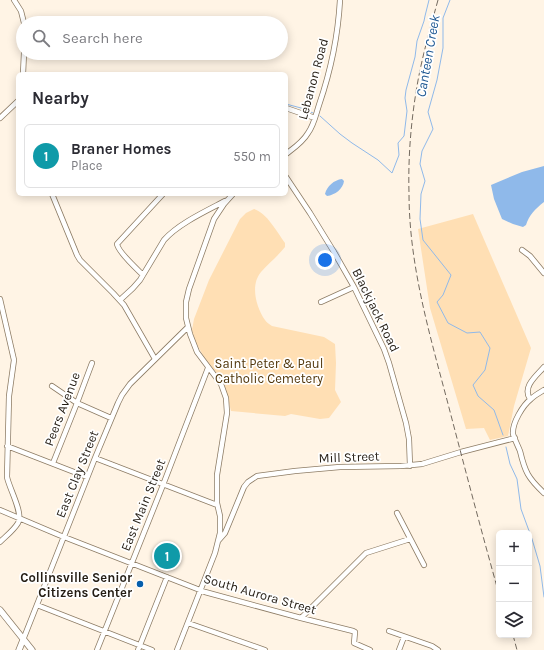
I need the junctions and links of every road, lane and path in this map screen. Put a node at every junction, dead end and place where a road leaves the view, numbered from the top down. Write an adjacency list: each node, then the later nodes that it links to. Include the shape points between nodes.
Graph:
1 (14, 0): 3 (street)
2 (340, 0): 9 (street, Lebanon Road, via 333,58)
3 (22, 16)
4 (24, 60): 5 (street)
5 (23, 72)
6 (16, 103): 8 (street)
7 (288, 109): 9 (street)
8 (0, 118)
9 (315, 118): 10 (street, Lebanon Road, via 305,138)
10 (288, 153)
11 (288, 180): 19 (street, Blackjack Road, via 326,238)
12 (55, 196): 21 (street, via 80,260)
13 (161, 196): 18 (street, via 117,244)
14 (231, 196): 15 (street)
15 (227, 200): 18 (street, via 168,236); 23 (street, via 214,219 189,290 186,302)
16 (522, 250): 17 (street)
17 (544, 273)
18 (143, 275): 21 (street)
19 (354, 288): 22 (street); 37 (street, Blackjack Road, via 389,363 406,423)
20 (0, 299): 34 (street, via 14,360 9,396)
21 (120, 300): 24 (street)
22 (322, 302)
23 (188, 327): 24 (street, East Clay Street); 26 (street, via 196,350)
24 (155, 359): 32 (street, East Clay Street, via 126,389)
25 (92, 363): 31 (street, Peers Avenue)
26 (208, 368): 39 (street, East Main Street); 41 (street, via 221,384 227,405 217,475)
27 (544, 368): 30 (street, via 528,388 527,394)
28 (52, 386): 31 (street)
29 (544, 390): 30 (street)
30 (530, 399): 33 (street, via 517,417 513,434)
31 (77, 403): 32 (street); 36 (street, Peers Avenue)
32 (111, 418): 35 (street, East Clay Street)
33 (515, 438): 37 (street, Mill Street); 40 (street, via 529,477)
34 (7, 446): 36 (street); 44 (street, via 8,484)
35 (95, 458): 38 (street, East Clay Street); 39 (street)
36 (53, 463): 38 (street)
37 (410, 466): 47 (street, Mill Street, via 315,469 257,476 244,487 225,533)
38 (87, 476): 45 (street, East Clay Street)
39 (164, 485): 41 (street); 49 (street, East Main Street)
40 (544, 492)
41 (217, 505): 47 (street, via 220,524)
42 (0, 510): 44 (street, South Aurora Street)
43 (397, 513): 46 (street)
44 (20, 519): 45 (street, South Aurora Street); 48 (street)
45 (64, 537): 49 (street, South Aurora Street); 53 (street, East Clay Street)
46 (410, 539): 50 (street); 55 (street, via 366,553)
47 (218, 541): 52 (street)
48 (0, 542)
49 (132, 563): 51 (street, South Aurora Street); 57 (street, East Main Street)
50 (424, 565)
51 (167, 577): 52 (street, South Aurora Street); 61 (street)
52 (201, 590): 55 (street, South Aurora Street); 56 (street)
53 (37, 605): 57 (street); 60 (street, East Clay Street)
54 (0, 610): 60 (main road)
55 (301, 618): 68 (street, South Aurora Street, via 353,630 356,634 354,644)
56 (188, 623): 66 (street); 67 (street)
57 (105, 631): 61 (street); 64 (street, East Main Street)
58 (389, 631): 59 (street)
59 (404, 637): 69 (street); 70 (street)
60 (23, 640): 62 (main road, East Clay Street); 63 (main road)
61 (139, 648): 65 (street)
62 (19, 650)
63 (32, 650)
64 (98, 650)
65 (152, 650)
66 (176, 650)
67 (265, 650)
68 (370, 650)
69 (399, 650)
70 (438, 650)

